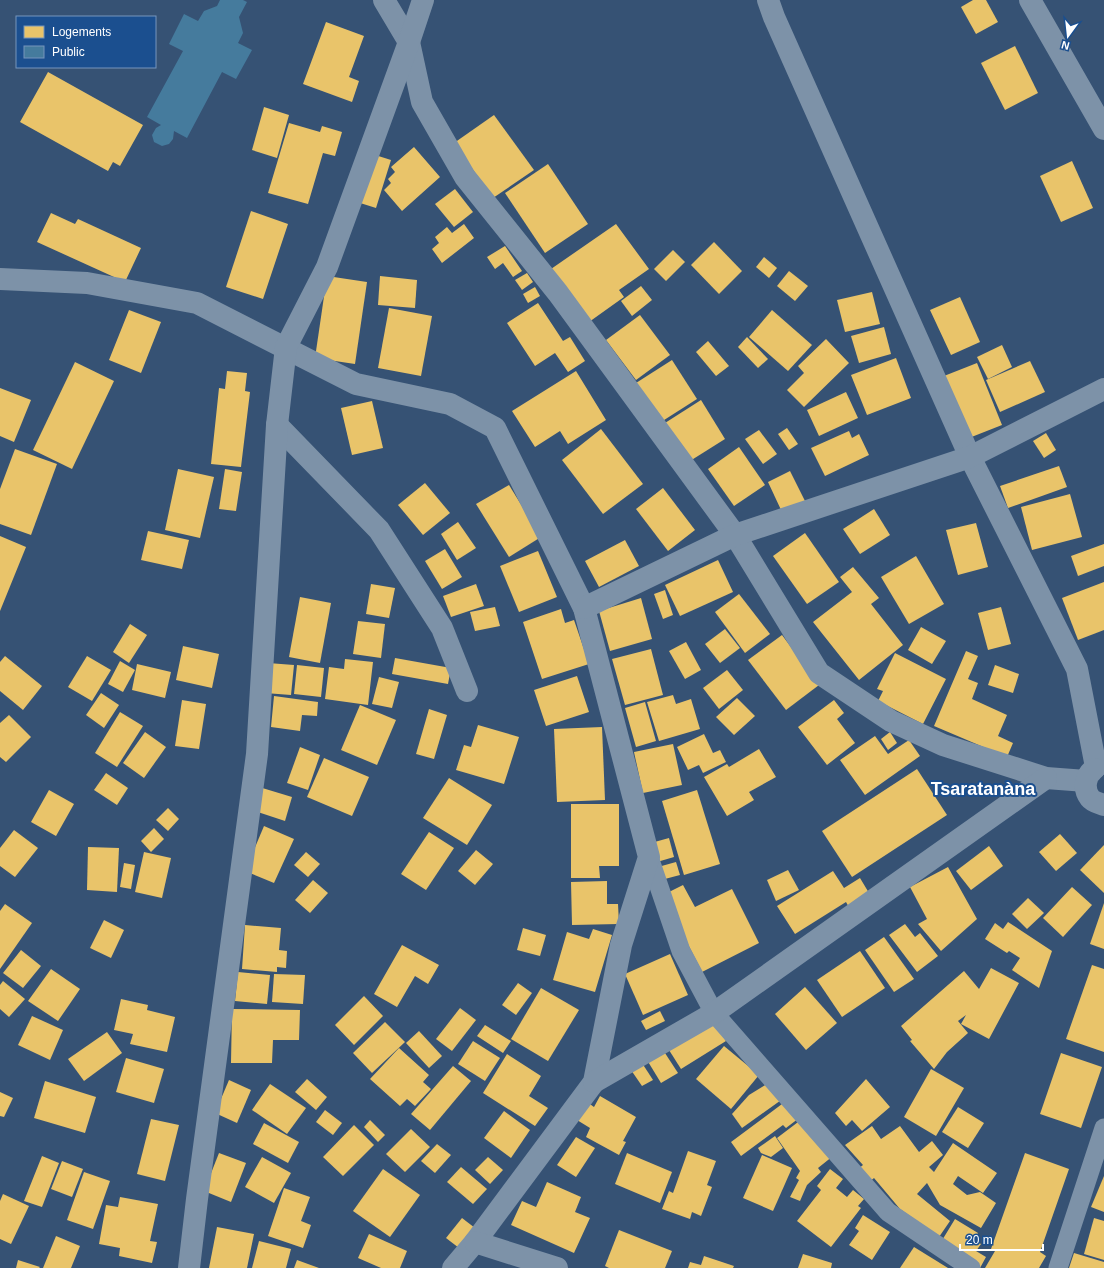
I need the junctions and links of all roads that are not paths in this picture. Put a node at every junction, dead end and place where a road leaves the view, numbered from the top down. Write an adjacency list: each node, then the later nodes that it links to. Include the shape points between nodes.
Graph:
1 (384, 0): 5 (street)
2 (423, 0): 5 (street)
3 (768, 0): 11 (street)
4 (1030, 0): 6 (street)
5 (409, 42): 8 (street, via 327,267); 12 (street, via 422,102 465,177 558,294)
6 (1104, 129)
7 (0, 279): 8 (street, via 87,283 197,303)
8 (286, 347): 10 (street); 13 (street, via 356,384 450,404 496,428)
9 (1104, 389): 11 (street)
10 (277, 425): 14 (street, via 379,530 442,628); 23 (street, via 257,754 198,1191)
11 (970, 457): 12 (street); 15 (street, via 1077,669)
12 (735, 535): 13 (street); 16 (street, via 820,673 891,721 943,745)
13 (584, 608): 18 (street)
14 (467, 691)
15 (1095, 771): 16 (street); 17 (street, via 1086,789 1090,798)
16 (1046, 778): 19 (street)
17 (1104, 805)
18 (649, 857): 19 (street, via 681,951); 20 (street, via 621,945)
19 (714, 1014): 20 (street); 26 (street, via 888,1212)
20 (594, 1082): 22 (street)
21 (1104, 1128): 27 (street)
22 (475, 1242): 24 (street); 25 (street)
23 (190, 1268)
24 (453, 1268)
25 (557, 1268)
26 (971, 1268)
27 (1058, 1268)

